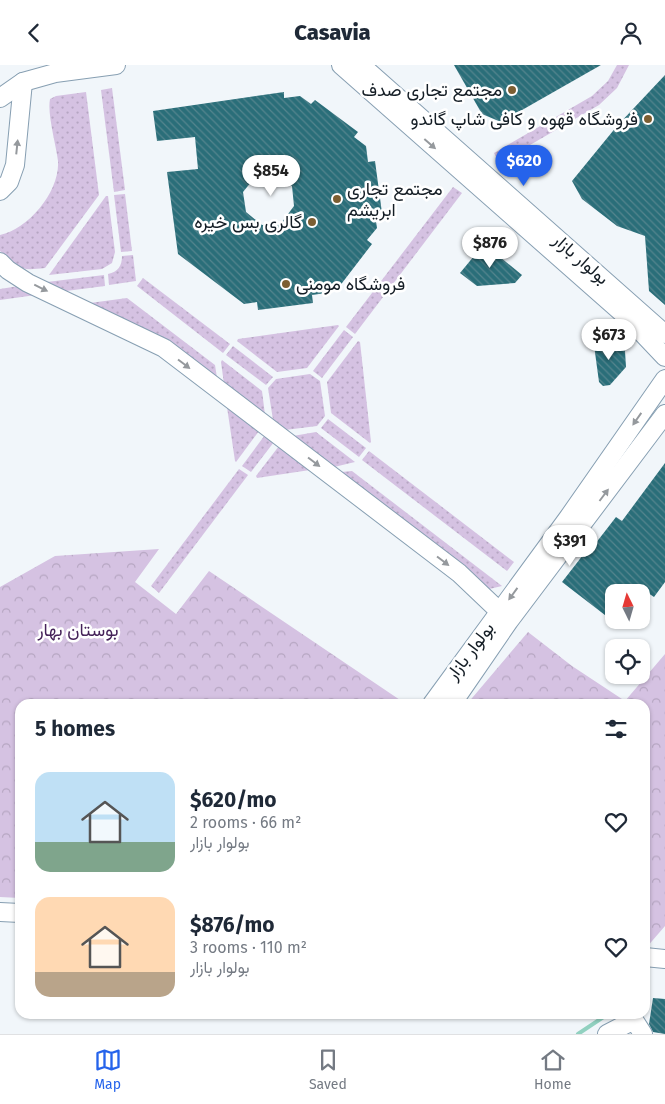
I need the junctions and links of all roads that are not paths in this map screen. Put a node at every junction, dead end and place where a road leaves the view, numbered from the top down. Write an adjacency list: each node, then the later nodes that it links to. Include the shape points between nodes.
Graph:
1 (116, 65): 4 (street)
2 (341, 65): 10 (street, بولوار بازار, one-way to 10, via 628,318)
3 (361, 65): 9 (street, بولوار بازار)
4 (88, 67): 5 (street)
5 (24, 82): 6 (street); 7 (street, one-way to 5, via 9,182 16,165)
6 (0, 98)
7 (0, 191)
8 (0, 262): 13 (street, one-way to 13, via 28,283 164,348 459,573)
9 (665, 334)
10 (665, 357)
11 (665, 379): 13 (street, بولوار بازار, one-way to 13)
12 (665, 413): 15 (street, one-way to 12, via 509,621)
13 (500, 612): 14 (street, بولوار بازار)
14 (436, 699)
15 (455, 699)
16 (0, 912): 17 (street)
17 (15, 913)
18 (0, 923): 19 (street)
19 (15, 923)
20 (650, 958): 21 (street)
21 (665, 959)
22 (650, 968): 23 (street)
23 (665, 969)
24 (607, 1034): 25 (street, via 634,1019)
25 (643, 1034)

